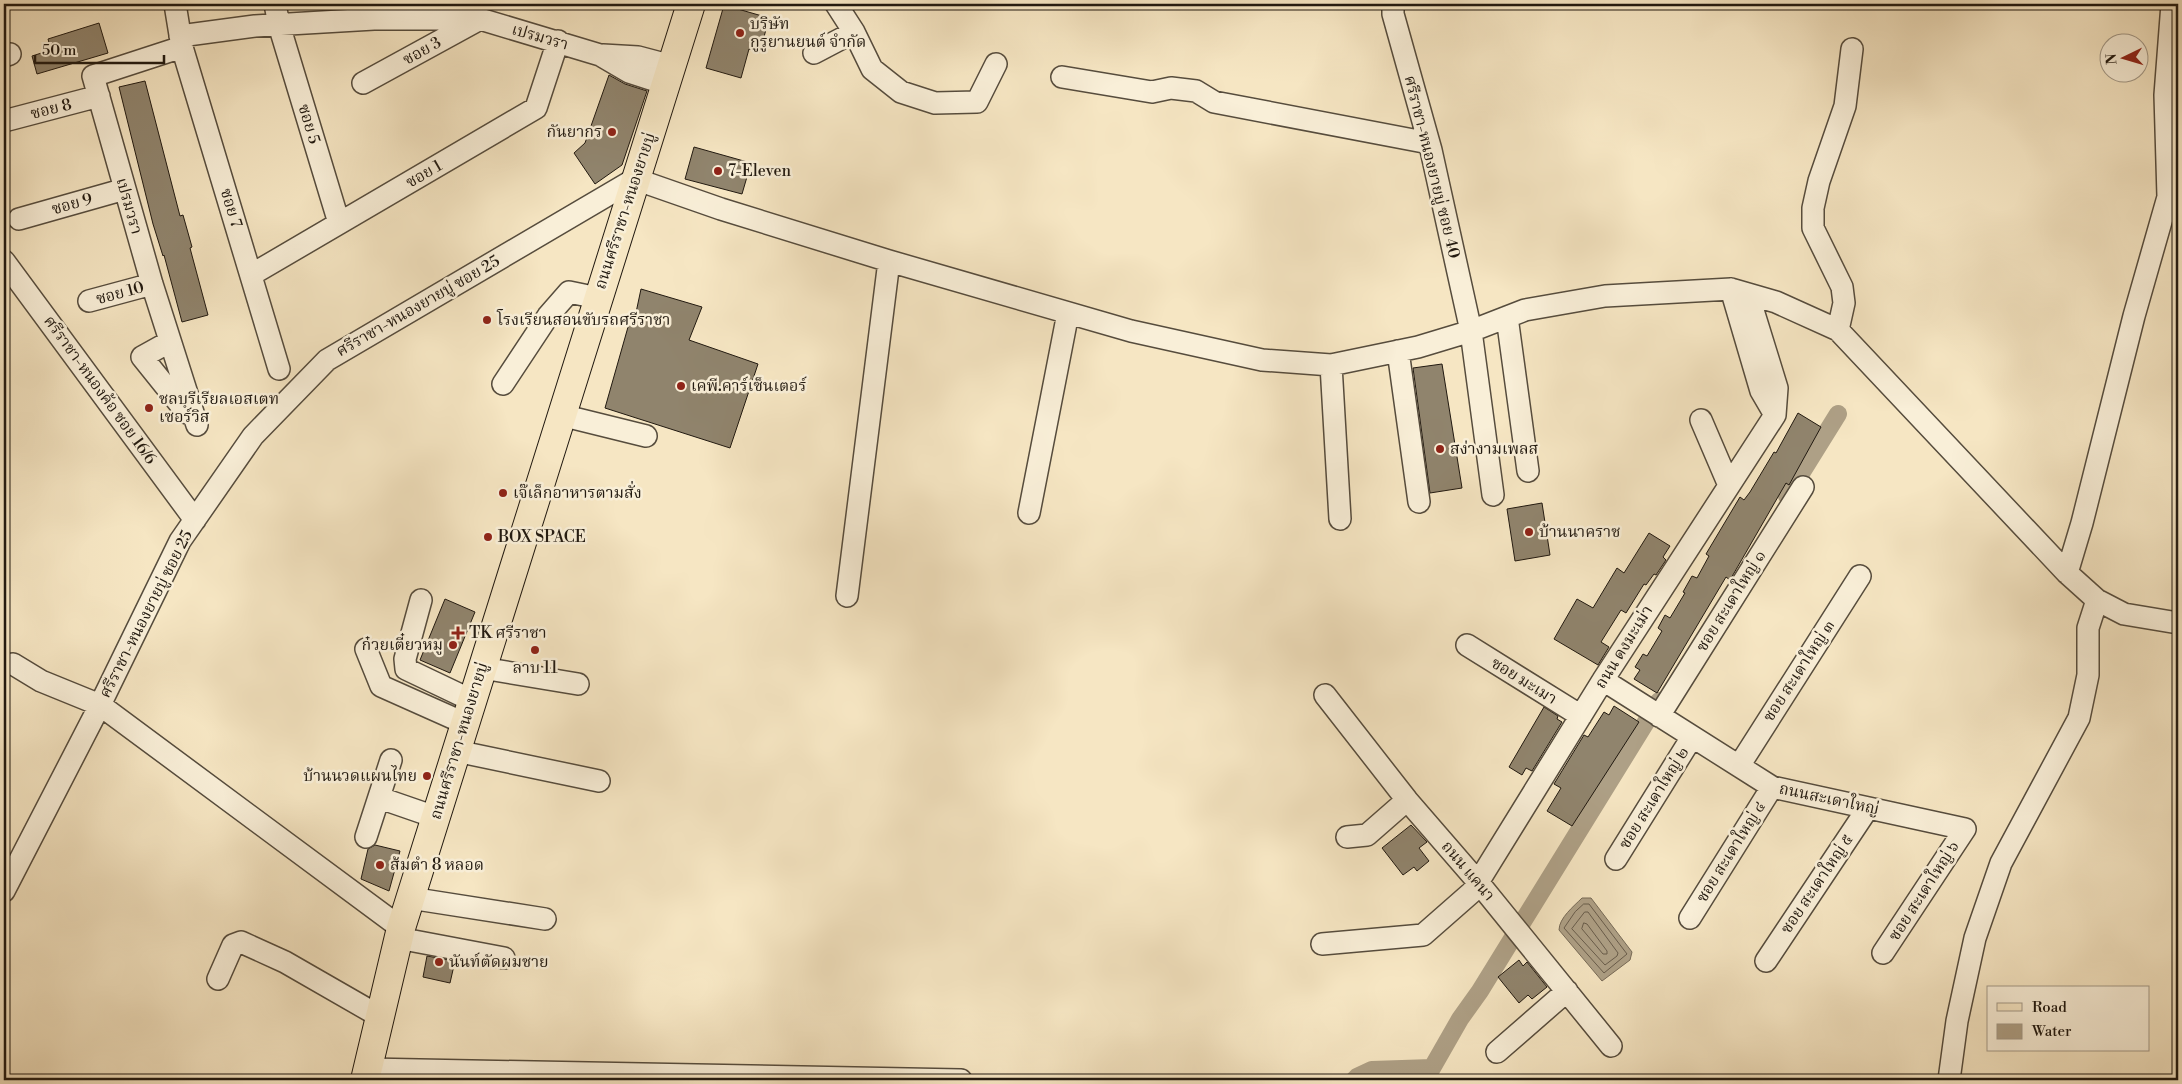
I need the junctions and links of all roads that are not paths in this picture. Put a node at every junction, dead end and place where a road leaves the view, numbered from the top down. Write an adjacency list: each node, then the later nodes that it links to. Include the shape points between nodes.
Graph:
1 (175, 4): 12 (street, ซอย 7)
2 (276, 4): 9 (street, ซอย 5)
3 (691, 4): 16 (main road, ถนนศรีราชา-หนองยายบู่)
4 (836, 4): 10 (street)
5 (1393, 4): 21 (street, ศรีราชา-หนองยายบู่ ซอย 40, via 1393,14)
6 (2172, 4): 53 (street, via 2165,95 2168,197)
7 (372, 11): 8 (street, เปรมวรา); 9 (street, เปรมวรา)
8 (480, 19): 11 (street, เปรมวรา); 18 (street, ซอย 3)
9 (279, 25): 12 (street, เปรมวรา, via 255,26); 25 (street, ซอย 5)
10 (854, 32): 14 (street); 15 (street, via 872,69 901,92 935,103 977,102)
11 (558, 41): 16 (street, เปรมวรา, via 600,55 638,57); 25 (street, ซอย 1, via 536,108)
12 (181, 42): 19 (street, เปรมวรา, via 93,76); 28 (street, ซอย 7)
13 (1852, 49): 35 (street, via 1845,106 1813,208 1813,228 1842,287 1844,303)
14 (814, 53)
15 (996, 64)
16 (669, 75): 22 (main road, ถนนศรีราชา-หนองยายบู่)
17 (1062, 77): 21 (street, via 1152,92 1171,88 1196,91 1214,102)
18 (363, 83)
19 (99, 96): 20 (street, ซอย 8); 23 (street, เปรมวรา)
20 (4, 121)
21 (1429, 142): 36 (street, ศรีราชา-หนองยายบู่ ซอย 40)
22 (635, 179): 27 (street); 31 (main road, ถนนศรีราชา-หนองยายบู่); 51 (street, ศรีราชา-หนองยายบู่ ซอย 25, via 327,360 253,436)
23 (125, 189): 24 (street, ซอย 9); 29 (street, เปรมวรา)
24 (19, 219)
25 (339, 223): 28 (street, ซอย 1)
26 (4, 261): 51 (street, ศรีราชา-หนองค้อ ซอย 16/6)
27 (889, 261): 33 (street); 55 (street)
28 (251, 274): 40 (street, ซอย 7)
29 (152, 284): 32 (street, ซอย 10); 37 (street, เปรมวรา)
30 (1739, 292): 34 (street, via 1605,296 1525,310); 35 (street, via 1776,302); 46 (street, ถนน ดงมะเม่า, via 1761,391 1774,415)
31 (598, 298): 41 (street, via 569,292 548,316); 42 (main road, ถนนศรีราชา-หนองยายบู่)
32 (88, 301)
33 (1068, 312): 39 (street, via 1131,331 1262,360); 50 (street)
34 (1507, 317): 36 (street); 45 (street)
35 (1838, 330): 53 (street)
36 (1471, 331): 38 (street); 48 (street, ศรีราชา-หนองยายบู่ ซอย 40)
37 (169, 342): 37 (street, เปรมวรา, via 196,425 142,357)
38 (1398, 351): 39 (street); 49 (street)
39 (1331, 365): 52 (street)
40 (279, 370)
41 (502, 384)
42 (561, 415): 44 (street); 62 (main road, ถนนศรีราชา-หนองยายบู่)
43 (1701, 420): 46 (street)
44 (646, 436)
45 (1528, 471)
46 (1728, 483): 63 (street, ถนน ดงมะเม่า)
47 (1803, 487): 67 (street, ซอย สะเดาใหญ่ ๑)
48 (1493, 494)
49 (1419, 502)
50 (1029, 513)
51 (195, 520): 66 (street, ศรีราชา-หนองยายบู่ ซอย 25, via 180,542)
52 (1340, 520)
53 (2067, 574): 57 (street)
54 (1860, 576): 73 (street, ซอย สะเดาใหญ่ ๓)
55 (847, 596)
56 (421, 600): 68 (street, via 406,669)
57 (2097, 600): 58 (street, via 2124,614); 101 (street, via 2088,628 2088,675 2079,718 2000,863 1975,938 1957,1021)
58 (2178, 623)
59 (1467, 645): 69 (street, ซอย มะเมา)
60 (366, 649): 68 (street, via 381,686)
61 (8, 662): 66 (street, via 46,669)
62 (482, 668): 64 (street); 68 (main road, ถนนศรีราชา-หนองยายบู่)
63 (1603, 680): 67 (street, ถนนสะเดาใหญ่); 69 (street, ถนน ดงมะเม่า)
64 (578, 684)
65 (1325, 695): 77 (street, ถนน แคนา)
66 (103, 699): 85 (street, ศรีราชา-หนองยายบู่ ซอย 25); 89 (street)
67 (1651, 710): 70 (street, ถนนสะเดาใหญ่)
68 (468, 711): 71 (main road, ถนนศรีราชา-หนองยายบู่)
69 (1581, 716): 84 (street, ถนน ดงมะเม่า)
70 (1692, 736): 73 (street, ถนนสะเดาใหญ่); 83 (street, ซอย สะเดาใหญ่ ๒)
71 (456, 751): 74 (street); 79 (main road, ถนนศรีราชา-หนองยายบู่)
72 (391, 760): 76 (street)
73 (1739, 766): 75 (street, ถนนสะเดาใหญ่)
74 (599, 781)
75 (1772, 787): 78 (street, ถนนสะเดาใหญ่); 87 (street, ซอย สะเดาใหญ่ ๔)
76 (380, 798): 79 (street); 81 (street)
77 (1407, 800): 82 (street, via 1367,835); 84 (street, ถนน แคนา)
78 (1868, 808): 80 (street, ถนนสะเดาใหญ่); 93 (street, ซอย สะเดาใหญ่ ๕)
79 (435, 817): 86 (main road, ถนนศรีราชา-หนองยายบู่)
80 (1965, 829): 91 (street, ซอย สะเดาใหญ่ ๖)
81 (366, 836)
82 (1347, 837)
83 (1616, 859)
84 (1478, 882): 90 (street, ถนน ดงมะเม่า, via 1472,892 1423,935); 95 (street, ถนน แคนา)
85 (4, 891)
86 (410, 898): 88 (street); 89 (main road, ถนนศรีราชา-หนองยายบู่)
87 (1690, 918)
88 (545, 919)
89 (399, 933): 92 (street); 96 (main road, ถนนศรีราชา-หนองยายบู่)
90 (1322, 944)
91 (1883, 953)
92 (504, 958)
93 (1766, 961)
94 (218, 979): 96 (street, via 233,945 241,942 285,962)
95 (1567, 992): 97 (street, ถนน แคนา); 98 (street)
96 (379, 1016): 99 (main road, ถนนศรีราชา-หนองยายบู่)
97 (1611, 1046)
98 (1497, 1052)
99 (366, 1074): 100 (street)
100 (961, 1080)
101 (1949, 1080)

